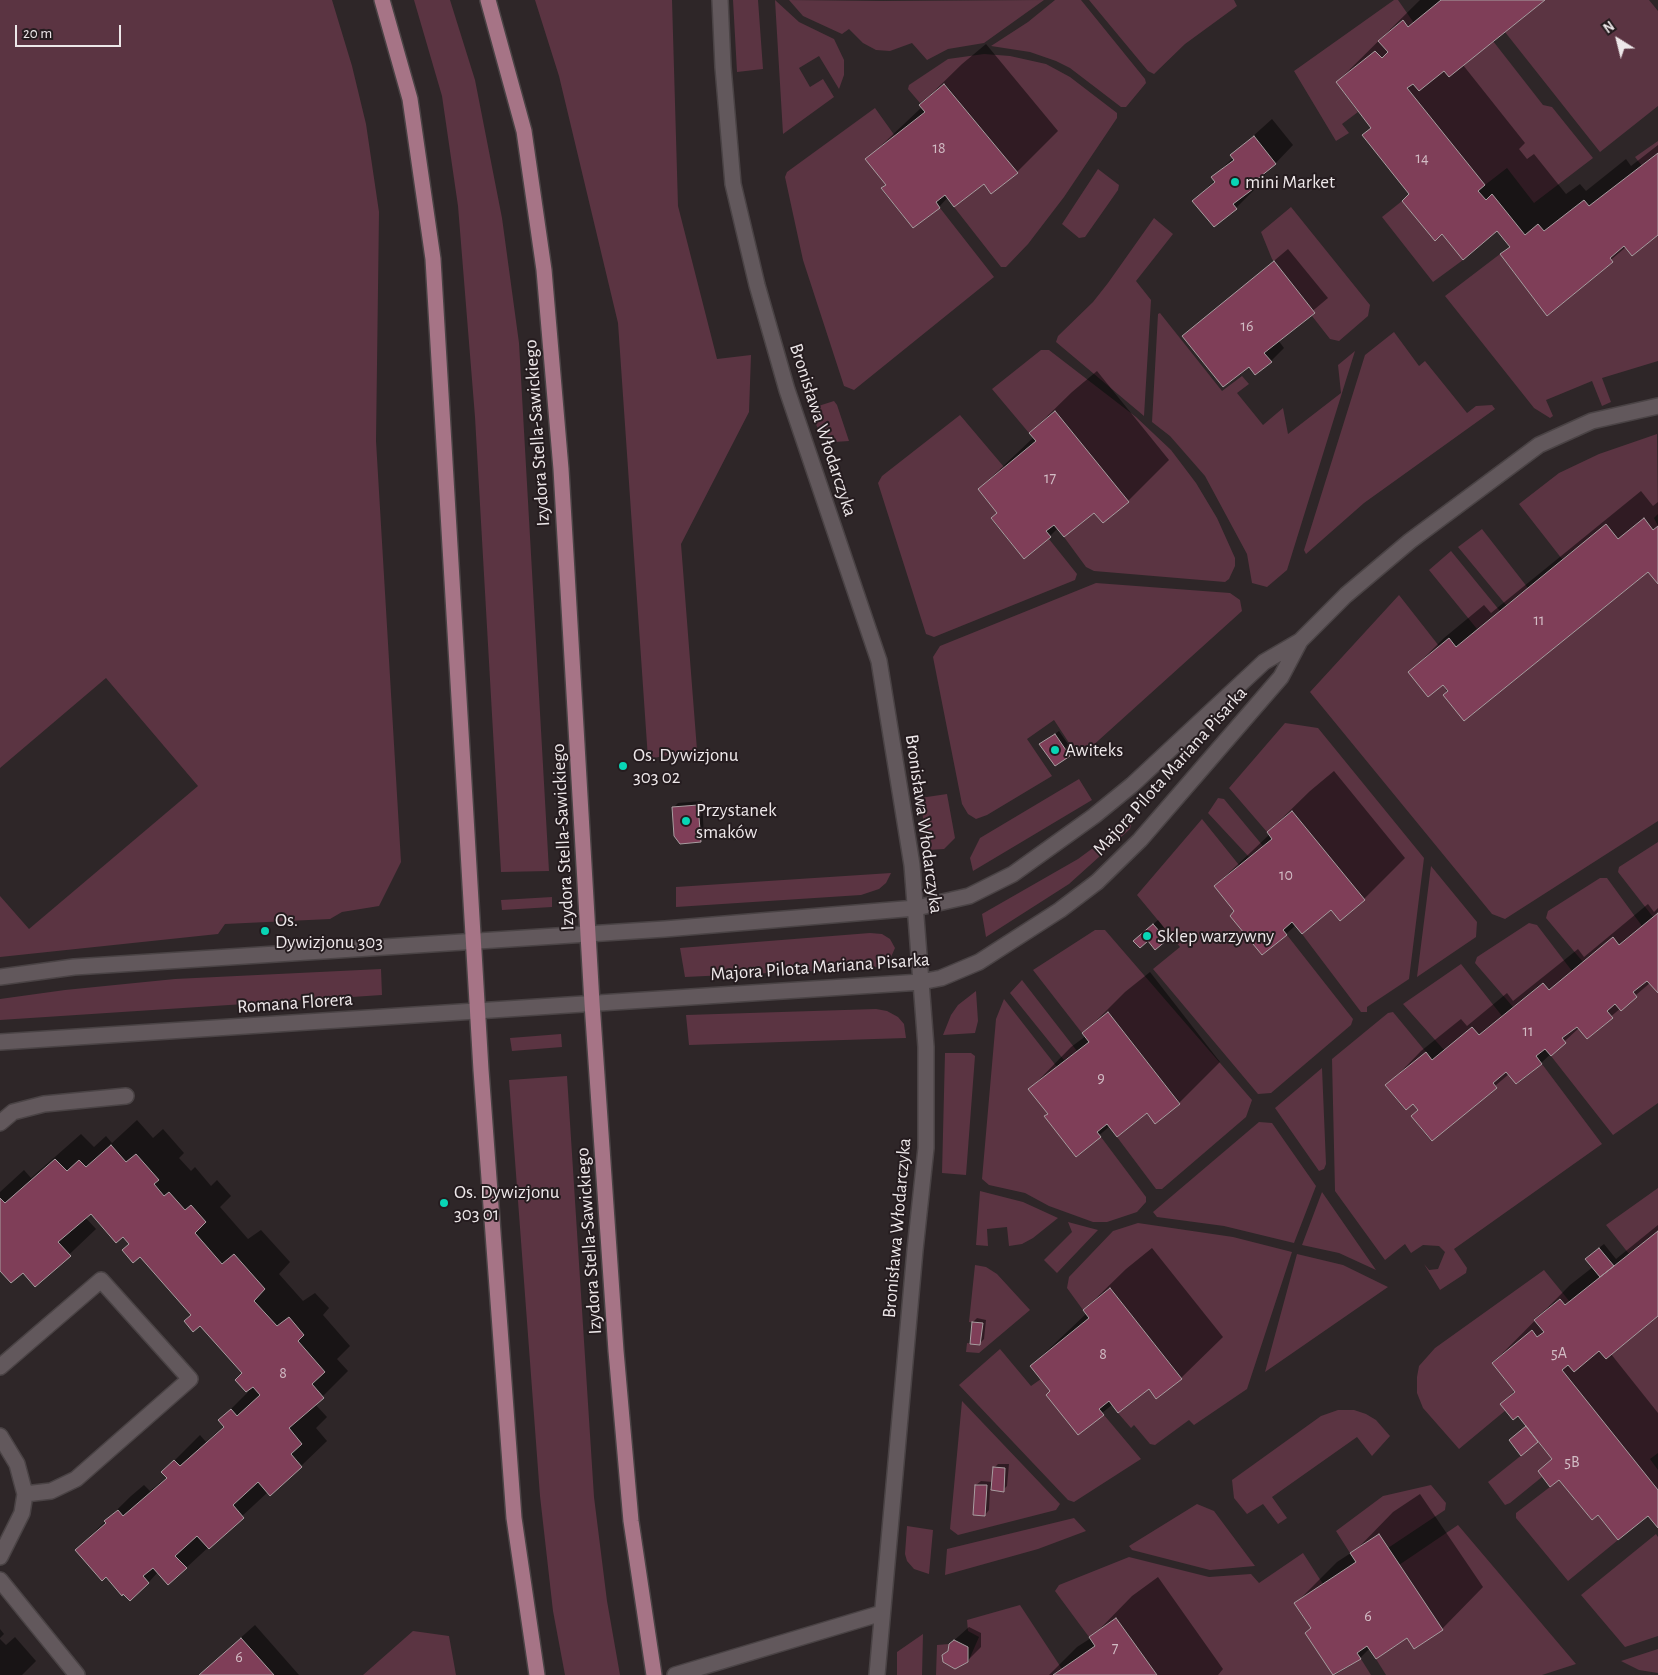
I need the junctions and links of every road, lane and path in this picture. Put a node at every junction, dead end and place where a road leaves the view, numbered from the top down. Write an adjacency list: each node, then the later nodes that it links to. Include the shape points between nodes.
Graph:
1 (382, 0): 8 (main road, via 410,99 433,259)
2 (488, 0): 7 (main road, Izydora Stella-Sawickiego, via 524,131 544,270 561,469)
3 (720, 0): 6 (street, Bronisława Włodarczyka, via 733,184 787,390 879,661 905,811)
4 (1658, 406): 5 (street, Majora Pilota Mariana Pisarka, via 1592,421 1539,445 1410,541 1346,595)
5 (1300, 641): 6 (street, Majora Pilota Mariana Pisarka, via 1264,662 1132,785 1013,874 969,896); 10 (street, Majora Pilota Mariana Pisarka, via 1281,677 1140,840 1096,882 1060,910 980,962 942,978)
6 (916, 908): 7 (street, Majora Pilota Mariana Pisarka); 10 (street, Bronisława Włodarczyka)
7 (589, 934): 8 (street); 11 (main road, Izydora Stella-Sawickiego)
8 (473, 940): 9 (street, via 74,967); 12 (main road)
9 (0, 978)
10 (921, 982): 11 (street, Majora Pilota Mariana Pisarka); 21 (street, Bronisława Włodarczyka, via 926,1047 926,1148)
11 (592, 1003): 12 (street, Romana Florera); 24 (main road, Izydora Stella-Sawickiego, via 629,1502)
12 (479, 1011): 13 (street, Romana Florera); 23 (main road, via 514,1518)
13 (0, 1042)
14 (126, 1096): 15 (street, via 44,1104 14,1112)
15 (0, 1123)
16 (0, 1367): 18 (street, via 101,1280 190,1379 76,1479 51,1492)
17 (0, 1436): 18 (street, via 17,1464)
18 (25, 1494): 19 (street, via 22,1513)
19 (0, 1557)
20 (0, 1580): 22 (street)
21 (882, 1613): 25 (street); 26 (street, Bronisława Włodarczyka)
22 (77, 1675)
23 (537, 1675)
24 (654, 1675)
25 (675, 1675)
26 (877, 1675)

